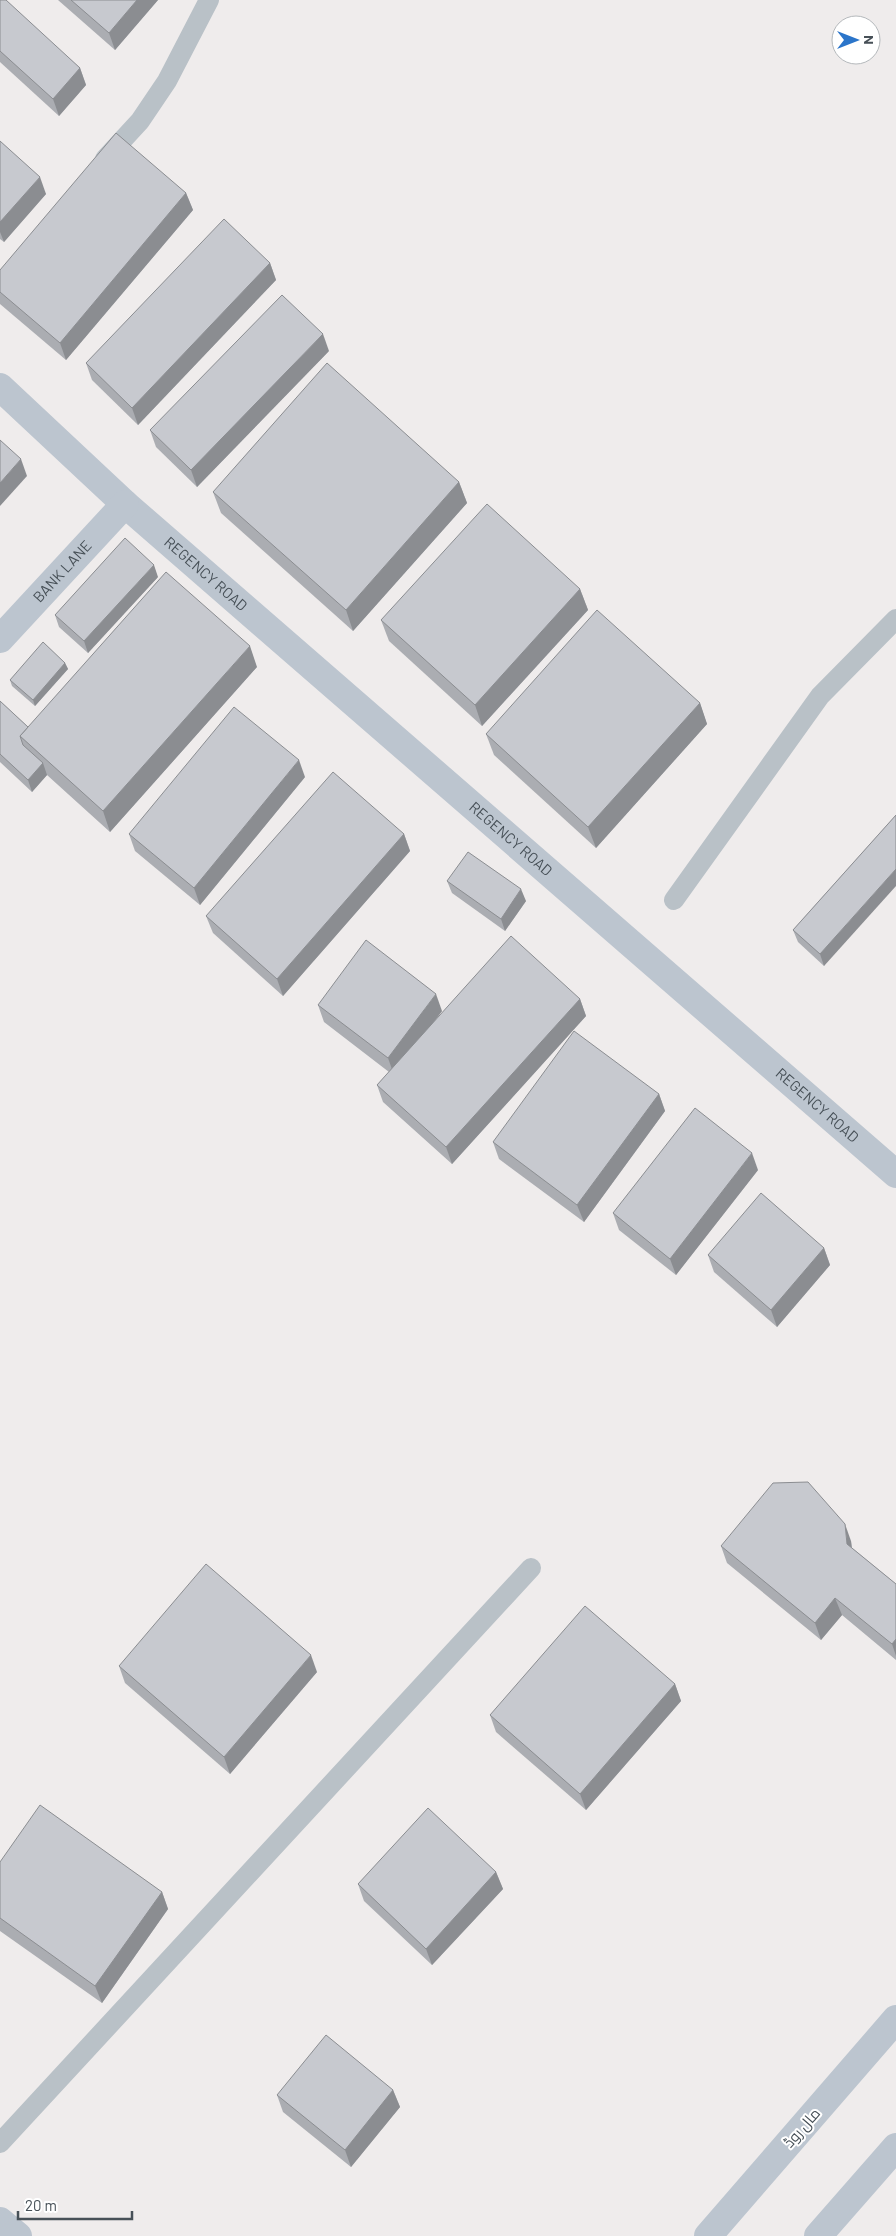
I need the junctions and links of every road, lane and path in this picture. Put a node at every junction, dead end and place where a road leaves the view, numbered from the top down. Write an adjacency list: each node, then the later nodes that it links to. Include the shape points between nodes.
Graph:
1 (209, 0): 2 (lane, via 167,81 140,121)
2 (93, 171)
3 (0, 387): 4 (street, REGENCY ROAD)
4 (125, 504): 6 (street, BANK LANE); 8 (street, REGENCY ROAD)
5 (896, 619): 7 (lane, via 820,696)
6 (0, 639)
7 (674, 900)
8 (896, 1174)
9 (532, 1568): 11 (lane)
10 (896, 2019): 15 (street, مال روڈ)
11 (0, 2143)
12 (896, 2148): 16 (street)
13 (0, 2221): 14 (street)
14 (18, 2236)
15 (708, 2236)
16 (818, 2236)

